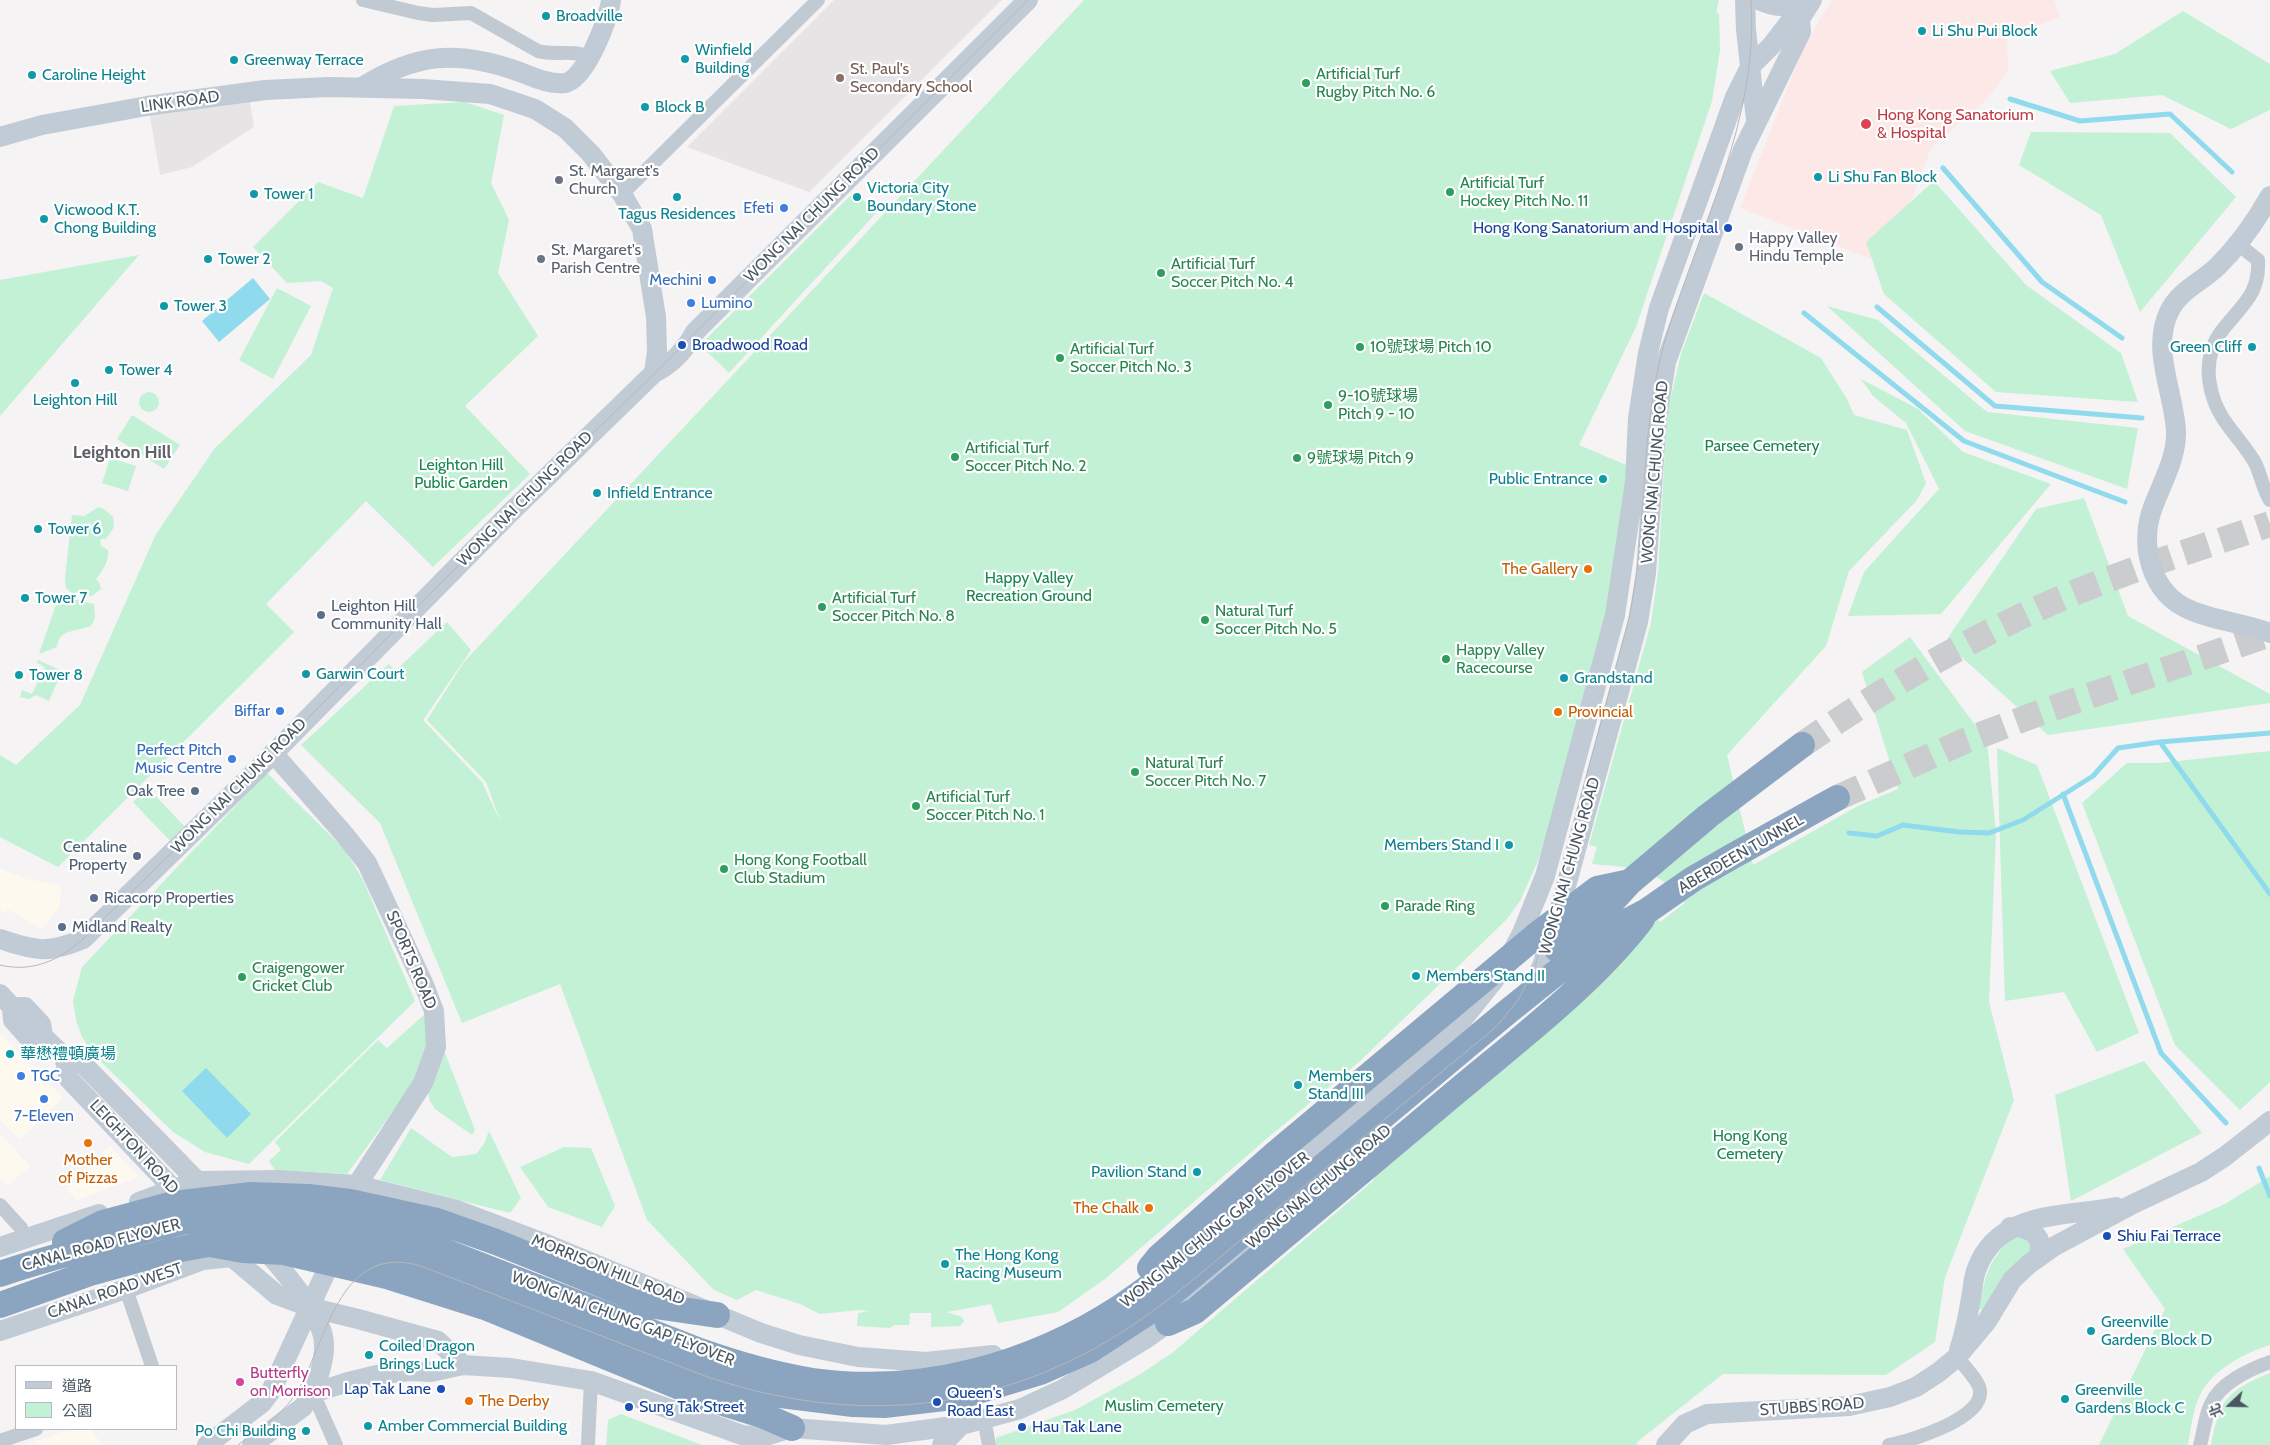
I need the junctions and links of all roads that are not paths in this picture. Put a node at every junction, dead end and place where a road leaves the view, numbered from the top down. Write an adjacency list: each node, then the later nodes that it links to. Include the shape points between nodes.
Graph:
1 (363, 0): 8 (street, via 418,14 471,13 538,51 550,54 579,52)
2 (611, 0): 8 (street)
3 (818, 0): 13 (street)
4 (1028, 0): 17 (street, WONG NAI CHUNG ROAD)
5 (1744, 0): 9 (street, WONG NAI CHUNG ROAD)
6 (1759, 0): 7 (street, via 1770,6)
7 (1807, 8): 9 (street, via 1788,24); 11 (street, WONG NAI CHUNG ROAD, via 1801,32)
8 (589, 56): 10 (street, via 578,76 562,84 487,61 443,58 400,67)
9 (1750, 67): 11 (street, WONG NAI CHUNG ROAD); 54 (street, WONG NAI CHUNG ROAD, via 1735,98 1659,308 1638,418 1635,482 1616,615 1545,876 1522,933 1485,993 1433,1048 1168,1268)
10 (362, 87): 12 (street, LINK ROAD, via 265,90 197,99 72,119); 13 (street, via 490,94 535,110 565,128 591,154)
11 (1756, 120): 59 (street, WONG NAI CHUNG ROAD, via 1666,362 1657,418 1646,573 1638,622 1542,966 1523,1002 1480,1049 1186,1300)
12 (0, 137)
13 (622, 194): 16 (street, via 642,228)
14 (2270, 196): 15 (street)
15 (2238, 244): 19 (street, via 2258,260 2259,272 2252,294 2211,349 2207,368 2209,385 2228,426 2256,465); 20 (street, via 2179,297 2166,318 2162,345 2175,440 2148,522 2148,551 2156,578 2176,603 2201,615)
16 (656, 330): 17 (street, via 675,335); 18 (street)
17 (695, 332): 18 (street, WONG NAI CHUNG ROAD, via 667,367)
18 (654, 373): 22 (street, WONG NAI CHUNG ROAD, via 511,512)
19 (2270, 500)
20 (2270, 633)
21 (1802, 745): 24 (highway, via 1728,800)
22 (273, 753): 26 (street, WONG NAI CHUNG ROAD, via 83,939 62,948 40,950); 30 (street, SPORTS ROAD, via 367,863 434,1011 436,1047 429,1070 417,1095)
23 (1837, 798): 25 (highway, ABERDEEN TUNNEL, via 1730,857)
24 (1630, 882): 39 (highway, WONG NAI CHUNG GAP FLYOVER, via 1608,906 1147,1288 1072,1336 1018,1359 972,1372 932,1380 875,1384 787,1376 700,1352 452,1253 382,1230 327,1219); 54 (highway, via 1597,889 1539,933 1229,1193 1159,1257)
25 (1647, 911): 42 (highway, WONG NAI CHUNG GAP FLYOVER, via 1607,932 1549,978 1154,1309 1090,1350 1040,1372 961,1396 884,1405 773,1394 731,1383 568,1318 389,1253); 59 (highway, via 1618,948 1570,994 1195,1311)
26 (0, 939)
27 (6, 1001): 28 (street, LEIGHTON ROAD, via 25,1007 41,1024 43,1036)
28 (64, 1056): 32 (street, LEIGHTON ROAD, via 78,1060); 35 (street, LEIGHTON ROAD, via 69,1079)
29 (2270, 1121): 36 (street, STUBBS ROAD, via 2201,1172)
30 (368, 1169): 33 (street, MORRISON HILL ROAD); 34 (street, SPORTS ROAD)
31 (236, 1180): 32 (street, MORRISON HILL ROAD); 33 (street, MORRISON HILL ROAD); 40 (street)
32 (196, 1181): 35 (street, MORRISON HILL ROAD); 57 (street, LEIGHTON ROAD, via 276,1261)
33 (326, 1182): 34 (street, MORRISON HILL ROAD)
34 (357, 1185): 40 (street); 58 (street, MORRISON HILL ROAD, via 457,1210)
35 (174, 1189): 38 (street, MORRISON HILL ROAD); 48 (street, LEIGHTON ROAD)
36 (2133, 1204): 41 (street, STUBBS ROAD, via 2031,1220); 49 (street, STUBBS ROAD)
37 (0, 1205): 44 (street, via 21,1228)
38 (123, 1206): 44 (street, MORRISON HILL ROAD); 52 (street, via 145,1213 156,1222 162,1235 164,1250 159,1264)
39 (232, 1216): 51 (highway, CANAL ROAD FLYOVER, via 145,1230)
40 (344, 1216): 43 (street); 50 (street)
41 (2010, 1227): 49 (street, via 2025,1228 2036,1235 2041,1246); 63 (street, STUBBS ROAD, via 1991,1244 1977,1268)
42 (312, 1237): 45 (highway, WONG NAI CHUNG GAP FLYOVER, via 288,1232 244,1230); 47 (highway)
43 (409, 1237): 50 (street, via 379,1239); 61 (street)
44 (25, 1239): 46 (street, MORRISON HILL ROAD)
45 (208, 1244): 47 (highway); 55 (highway, CANAL ROAD FLYOVER, via 90,1273)
46 (0, 1247)
47 (284, 1252): 72 (highway, via 387,1276 485,1308 704,1398 762,1415)
48 (232, 1257): 52 (street, CANAL ROAD WEST, via 203,1260); 57 (street, LEIGHTON ROAD, via 277,1295)
49 (2038, 1257): 63 (street, STUBBS ROAD, via 2012,1280 1987,1321)
50 (330, 1263): 57 (street)
51 (9, 1271): 56 (highway, via 103,1223 173,1204 251,1195 308,1197 350,1202 437,1221)
52 (145, 1282): 53 (street, CANAL ROAD WEST)
53 (126, 1289): 60 (street, CANAL ROAD WEST); 65 (street)
54 (1131, 1292): 62 (street, WONG NAI CHUNG ROAD, via 1054,1336 1014,1352 926,1362)
55 (0, 1305)
56 (656, 1306): 58 (highway); 61 (highway)
57 (309, 1307): 66 (street, via 438,1341); 69 (street, LEIGHTON ROAD, via 323,1335 323,1362); 78 (street, via 267,1397)
58 (717, 1315): 62 (street, MORRISON HILL ROAD, via 799,1345)
59 (1168, 1323): 70 (street, WONG NAI CHUNG ROAD, via 1124,1354 1063,1389 1020,1409)
60 (0, 1331)
61 (690, 1345): 68 (street, via 784,1372)
62 (858, 1357): 68 (street)
63 (1957, 1357): 84 (street, STUBBS ROAD, via 1916,1387 1890,1397 1849,1406 1707,1414 1685,1424); 85 (street, via 1979,1385 1978,1402 1944,1427)
64 (2268, 1363): 86 (street, via 2234,1380 2218,1393 2208,1411)
65 (152, 1365)
66 (463, 1365): 67 (street, via 510,1368); 69 (street, via 431,1372 410,1371 377,1376)
67 (591, 1381): 77 (street); 81 (street)
68 (861, 1383): 74 (street); 76 (street)
69 (313, 1393): 79 (street, via 303,1406); 80 (street)
70 (984, 1420): 71 (street, WONG NAI CHUNG ROAD); 83 (street)
71 (961, 1425): 76 (street, WONG NAI CHUNG ROAD); 82 (street)
72 (792, 1428): 74 (street); 77 (street)
73 (33, 1430): 75 (street)
74 (865, 1439): 76 (street, WONG NAI CHUNG ROAD)
75 (1, 1440)
76 (887, 1440)
77 (766, 1441)
78 (206, 1445)
79 (252, 1445)
80 (336, 1445)
81 (588, 1445)
82 (942, 1445)
83 (989, 1445)
84 (1666, 1445)
85 (1889, 1445)
86 (2200, 1445)

